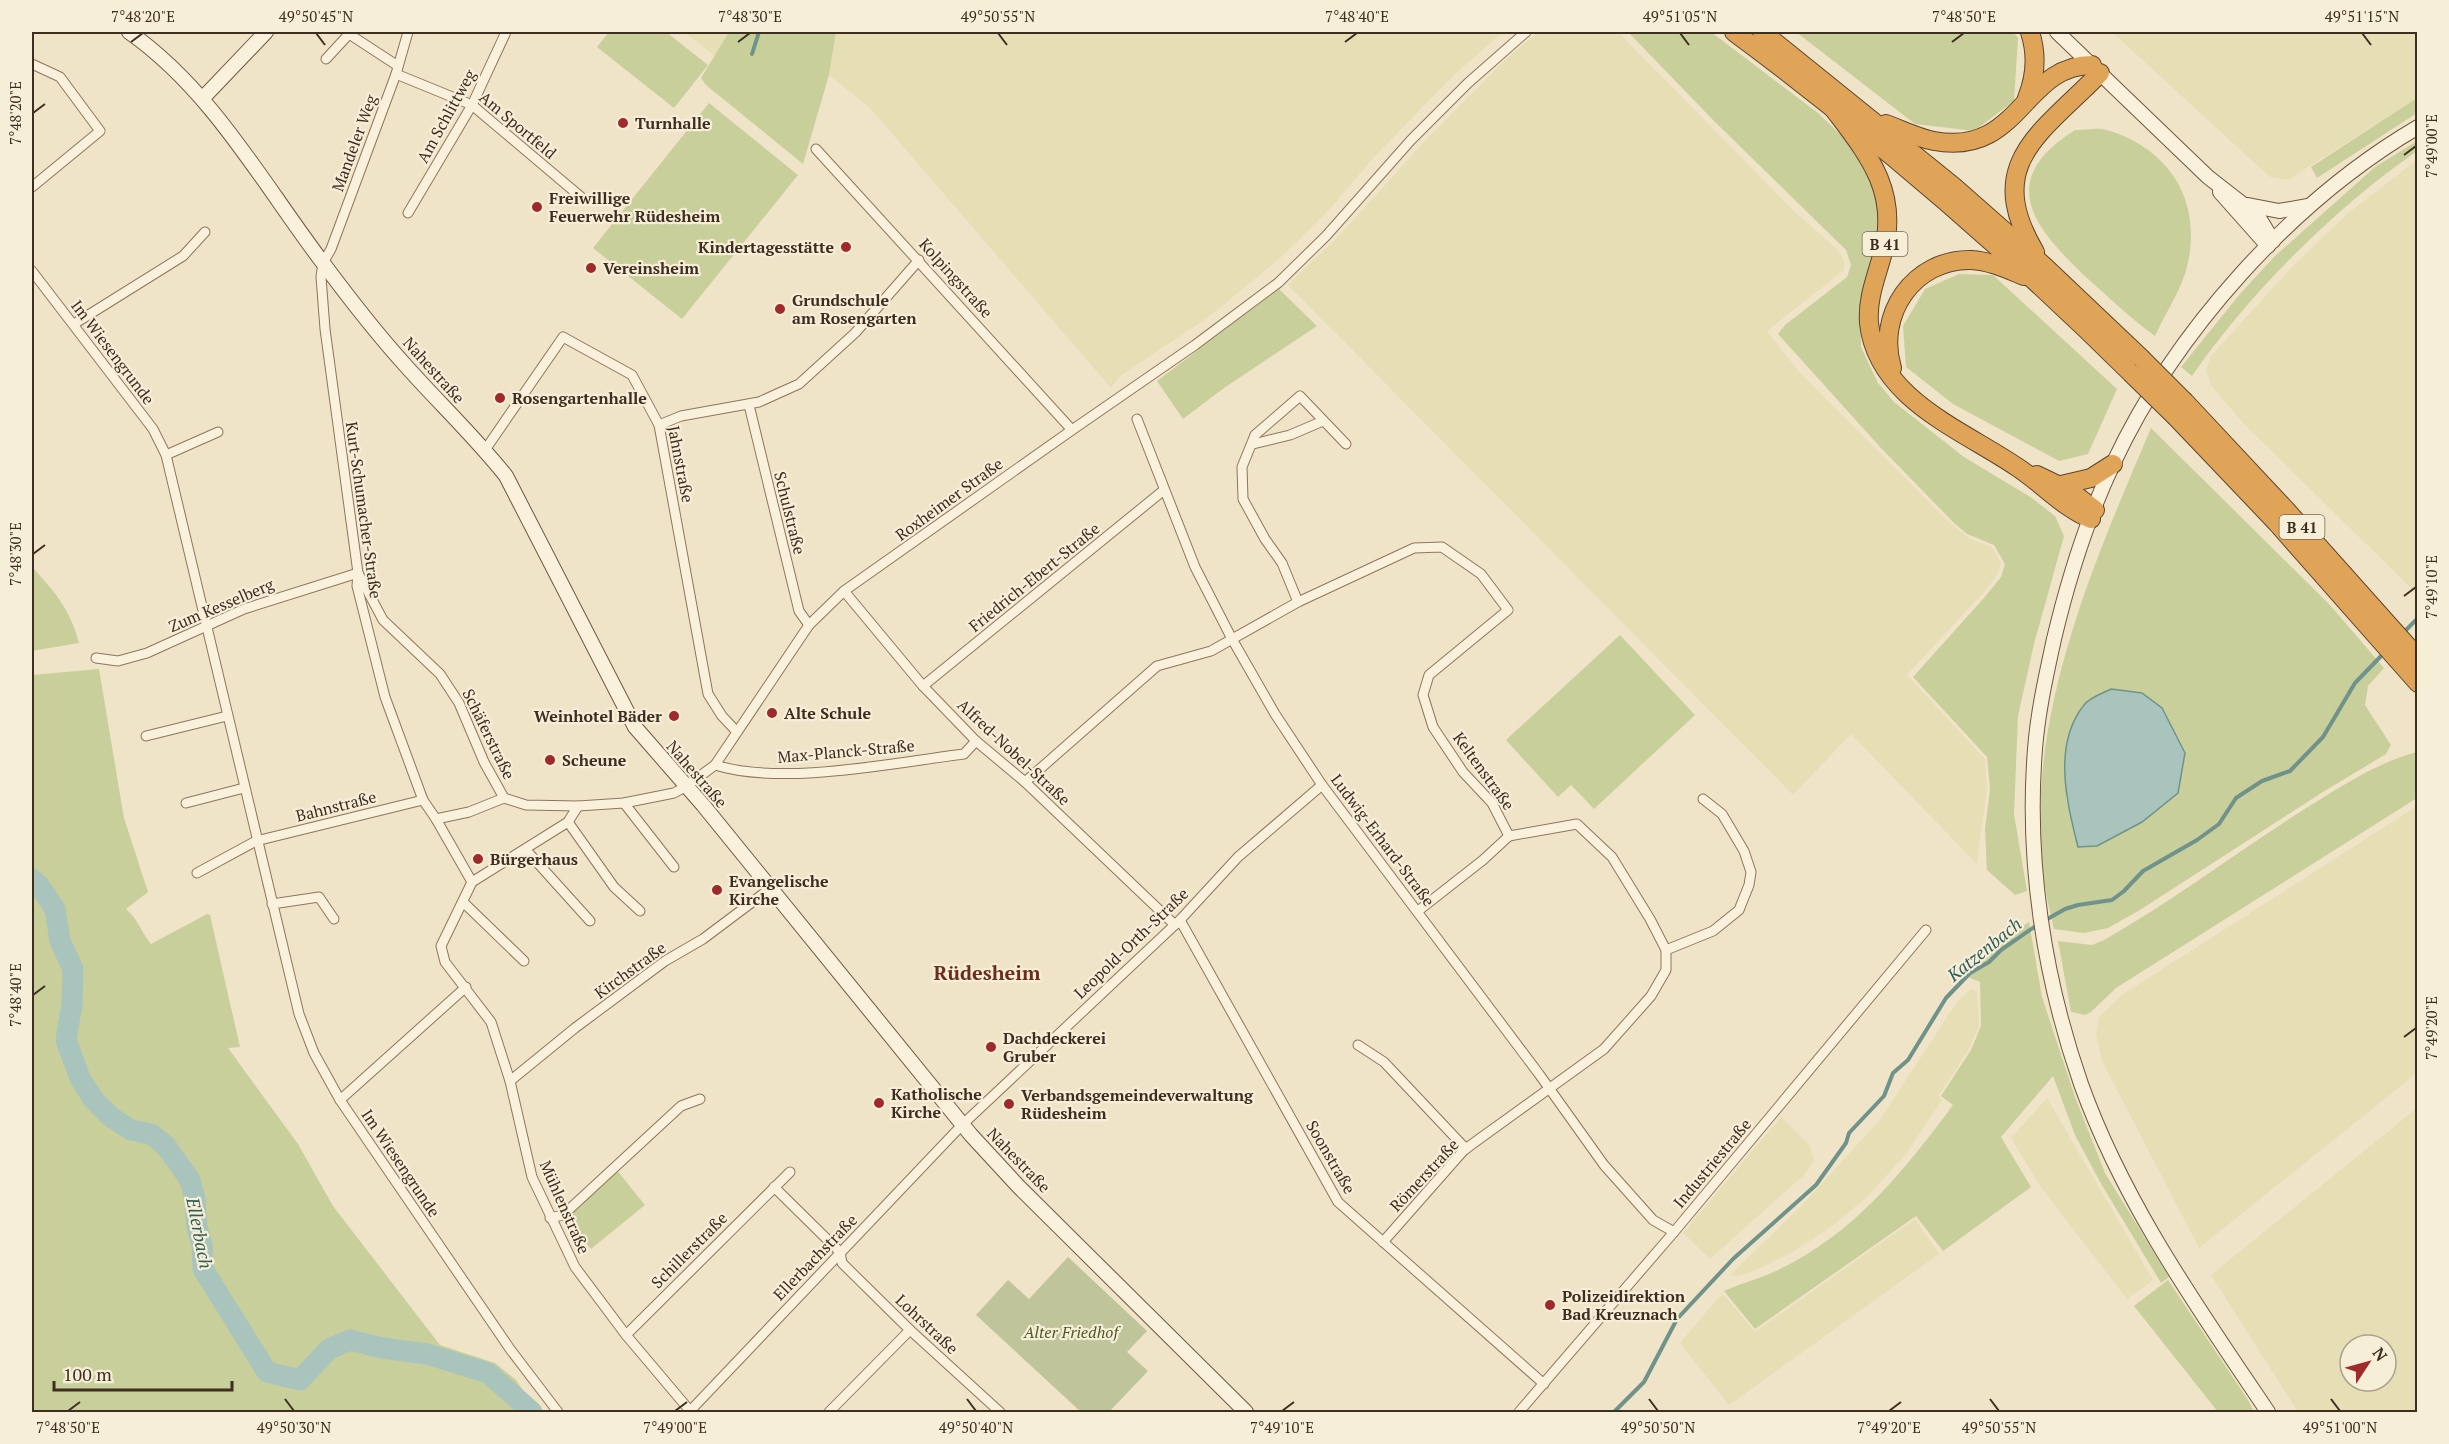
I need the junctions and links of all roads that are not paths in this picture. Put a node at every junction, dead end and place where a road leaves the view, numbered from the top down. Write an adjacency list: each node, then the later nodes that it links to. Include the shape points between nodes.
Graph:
1 (129, 32): 14 (street, Nahestraße)
2 (266, 32): 14 (street)
3 (408, 32): 13 (street, Mandeler Weg)
4 (506, 32): 15 (street, Am Schlittweg)
5 (1526, 32): 39 (street, Roxheimer Straße, via 1411,140 1326,236 1278,283)
6 (1734, 32): 16 (highway, B 41)
7 (1762, 32): 18 (highway, B 41)
8 (2030, 32): 17 (highway, B 41, via 2035,71)
9 (2057, 32): 12 (street)
10 (326, 59): 13 (street, Am Sportfeld, via 349,34)
11 (32, 64): 22 (street, via 60,77 100,131)
12 (2096, 69): 17 (highway, B 41, via 2073,66 2056,73); 21 (street); 32 (highway, B 41, via 2034,139 2016,174 2014,198 2018,221)
13 (397, 70): 15 (street, Am Sportfeld); 30 (street, Mandeler Weg)
14 (203, 98): 30 (street, Nahestraße)
15 (472, 105): 23 (street, Am Sportfeld); 26 (street, Am Schlittweg)
16 (1830, 105): 32 (highway, B 41); 34 (highway, B 41, via 1865,151 1882,186 1887,234 1872,286 1869,323 1880,359)
17 (2024, 105): 18 (highway, B 41, via 1999,129 1956,143 1924,139)
18 (1871, 117): 32 (highway, B 41, via 1953,186)
19 (2418, 127): 25 (street, via 2368,159)
20 (816, 149): 29 (street, Kolpingstraße)
21 (2208, 177): 24 (street); 28 (street, via 2232,208)
22 (32, 187)
23 (581, 197)
24 (2244, 204): 25 (street, via 2279,211); 28 (street, via 2264,223)
25 (2310, 205): 28 (street)
26 (408, 213)
27 (205, 232): 33 (street, via 183,256)
28 (2271, 244): 45 (street, via 2230,285 2198,325 2146,402)
29 (919, 260): 35 (street, via 855,333 799,384); 39 (street, Kolpingstraße)
30 (323, 263): 43 (street, Nahestraße, via 404,364); 50 (street, Kurt-Schumacher-Straße, via 325,329)
31 (32, 271): 33 (street, Im Wiesengrunde)
32 (2041, 274): 34 (highway, B 41, via 1960,260 1937,266 1916,279 1898,302 1888,330 1888,355); 57 (highway, B 41, bridge, via 2286,510)
33 (74, 324): 44 (street, Im Wiesengrunde, via 153,429)
34 (1902, 388): 46 (highway, via 1930,412)
35 (749, 405): 38 (street, via 681,416); 53 (street, Schulstraße, via 800,611)
36 (1137, 420): 48 (street, Ludwig-Erhard-Straße)
37 (1323, 421): 41 (street); 41 (street, via 1300,396 1255,435); 42 (street)
38 (659, 425): 43 (street, Jahnstraße, via 632,375 563,337); 60 (street, Jahnstraße, via 708,694)
39 (1072, 430): 51 (street, Roxheimer Straße)
40 (218, 432): 44 (street)
41 (1253, 444): 52 (street, via 1242,467 1243,499 1281,563)
42 (1346, 444)
43 (486, 450): 66 (street, Nahestraße, via 506,476 635,727)
44 (166, 455): 54 (street, Im Wiesengrunde)
45 (2113, 464): 47 (highway, via 2091,478); 49 (street)
46 (2018, 468): 47 (highway); 49 (highway, via 2068,507)
47 (2061, 485): 49 (highway, via 2079,497)
48 (1164, 490): 55 (street, Ludwig-Erhard-Straße, via 1195,567); 58 (street, Friedrich-Ebert-Straße)
49 (2093, 515): 116 (street, via 2068,583 2041,694 2035,749 2036,869 2049,966 2072,1055 2112,1160 2184,1288)
50 (358, 573): 54 (street, Zum Kesselberg, via 280,596); 68 (street, Schäferstraße, via 383,620 440,674 459,703); 70 (street, Kurt-Schumacher-Straße, via 357,586 385,698)
51 (844, 591): 53 (street, Roxheimer Straße); 58 (street, Alfred-Nobel-Straße)
52 (1298, 602): 55 (street, Keltenstraße); 76 (street, Keltenstraße, via 1414,548 1442,547 1481,574 1508,610 1429,675 1423,695 1434,727 1463,772 1492,803)
53 (809, 625): 60 (street, Roxheimer Straße)
54 (206, 626): 56 (street, Zum Kesselberg, via 147,653 118,661); 59 (street, Im Wiesengrunde)
55 (1232, 639): 64 (street, Keltenstraße, via 1211,651 1157,666); 65 (street, Ludwig-Erhard-Straße)
56 (96, 658)
57 (2414, 671)
58 (923, 686): 62 (street, Alfred-Nobel-Straße)
59 (227, 716): 61 (street); 67 (street, Im Wiesengrunde)
60 (737, 732): 63 (street, Roxheimer Straße)
61 (146, 736)
62 (976, 741): 63 (street, Max-Planck-Straße, via 964,754 826,771 758,773); 64 (street, Alfred-Nobel-Straße)
63 (715, 765): 66 (street, Roxheimer Straße)
64 (1025, 782): 89 (street, Alfred-Nobel-Straße)
65 (1322, 785): 86 (street, Ludwig-Erhard-Straße); 89 (street, Leopold-Orth-Straße, via 1238,857)
66 (685, 787): 72 (street, Schäferstraße, via 674,793); 82 (street, Nahestraße)
67 (244, 788): 71 (street); 77 (street, Im Wiesengrunde)
68 (504, 798): 73 (street, Schäferstraße, via 526,805); 74 (street, Schäferstraße, via 470,812)
69 (1703, 799): 91 (street, via 1722,814 1744,851 1751,872 1749,885 1738,909 1713,932)
70 (423, 800): 74 (street, Kurt-Schumacher-Straße); 77 (street, Bahnstraße)
71 (186, 803)
72 (624, 803): 73 (street, Schäferstraße); 79 (street)
73 (578, 806): 75 (street)
74 (436, 819): 81 (street, Kurt-Schumacher-Straße)
75 (568, 822): 78 (street); 85 (street, via 614,886)
76 (1509, 836): 86 (street, Keltenstraße); 91 (street, via 1577,824 1612,857)
77 (256, 841): 80 (street); 84 (street, Im Wiesengrunde)
78 (526, 850): 81 (street); 88 (street)
79 (674, 867)
80 (197, 873)
81 (472, 882): 83 (street, Mühlenstraße)
82 (771, 888): 95 (street, Kirchstraße, via 575,1028); 99 (street, Nahestraße)
83 (463, 902): 92 (street); 93 (street, Mühlenstraße, via 441,946 445,962)
84 (272, 904): 87 (street, via 320,897); 98 (street, Im Wiesengrunde, via 299,1014 314,1053)
85 (640, 911)
86 (1418, 911): 96 (street, Ludwig-Erhard-Straße)
87 (334, 919)
88 (590, 921)
89 (1177, 922): 99 (street, Leopold-Orth-Straße); 105 (street, Soonstraße, via 1338,1202)
90 (1926, 930): 104 (street, Industriestraße)
91 (1666, 950): 96 (street, Römerstraße, via 1666,970 1651,996 1604,1049)
92 (524, 961)
93 (466, 987): 95 (street, Mühlenstraße, via 490,1022); 98 (street)
94 (1358, 1045): 100 (street, via 1384,1062)
95 (510, 1081): 103 (street, Mühlenstraße, via 532,1177)
96 (1550, 1090): 100 (street, Römerstraße); 104 (street, Ludwig-Erhard-Straße, via 1604,1166 1653,1220)
97 (700, 1099): 103 (street, via 681,1106 563,1215)
98 (340, 1100): 112 (street, Im Wiesengrunde)
99 (962, 1125): 106 (street, Ellerbachstraße); 114 (street, Nahestraße)
100 (1466, 1149): 105 (street, Römerstraße)
101 (790, 1172): 102 (street, Schillerstraße)
102 (774, 1187): 106 (street); 108 (street, Schillerstraße)
103 (550, 1218): 108 (street, Mühlenstraße, via 575,1267)
104 (1674, 1232): 109 (street, Industriestraße)
105 (1383, 1242): 109 (street, Soonstraße)
106 (840, 1252): 107 (street, Lohrstraße, via 842,1263); 110 (street, Ellerbachstraße)
107 (910, 1330): 111 (street, Lohrstraße); 113 (street)
108 (626, 1335): 110 (street, Mühlenstraße)
109 (1544, 1384): 115 (street, Industriestraße)
110 (690, 1412)
111 (997, 1412)
112 (558, 1413)
113 (829, 1413)
114 (1246, 1413)
115 (1519, 1413)
116 (2268, 1413)

